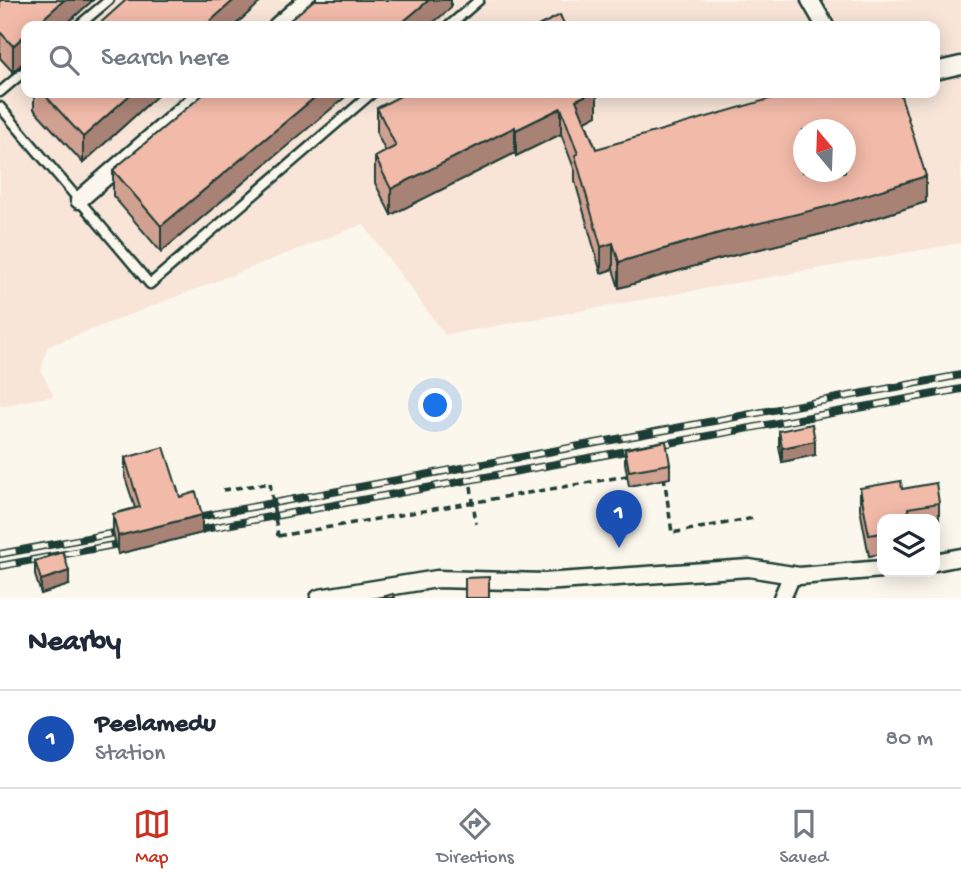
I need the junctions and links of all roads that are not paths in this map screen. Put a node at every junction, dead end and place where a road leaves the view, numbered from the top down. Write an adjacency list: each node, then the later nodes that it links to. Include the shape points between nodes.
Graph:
1 (110, 0): 5 (lane)
2 (307, 0): 6 (street)
3 (479, 0): 7 (lane)
4 (810, 0): 8 (street)
5 (84, 21)
6 (283, 21)
7 (455, 21)
8 (822, 21)
9 (961, 65): 10 (street)
10 (940, 70)
11 (21, 74): 12 (lane)
12 (0, 92)
13 (196, 98): 16 (street)
14 (366, 98): 16 (lane, via 150,284)
15 (0, 107): 16 (lane)
16 (79, 200)
17 (961, 557): 18 (street)
18 (940, 561)
19 (877, 569): 20 (street)
20 (792, 575): 21 (street, via 749,568 544,582 437,579); 22 (street)
21 (318, 598)
22 (782, 598)

